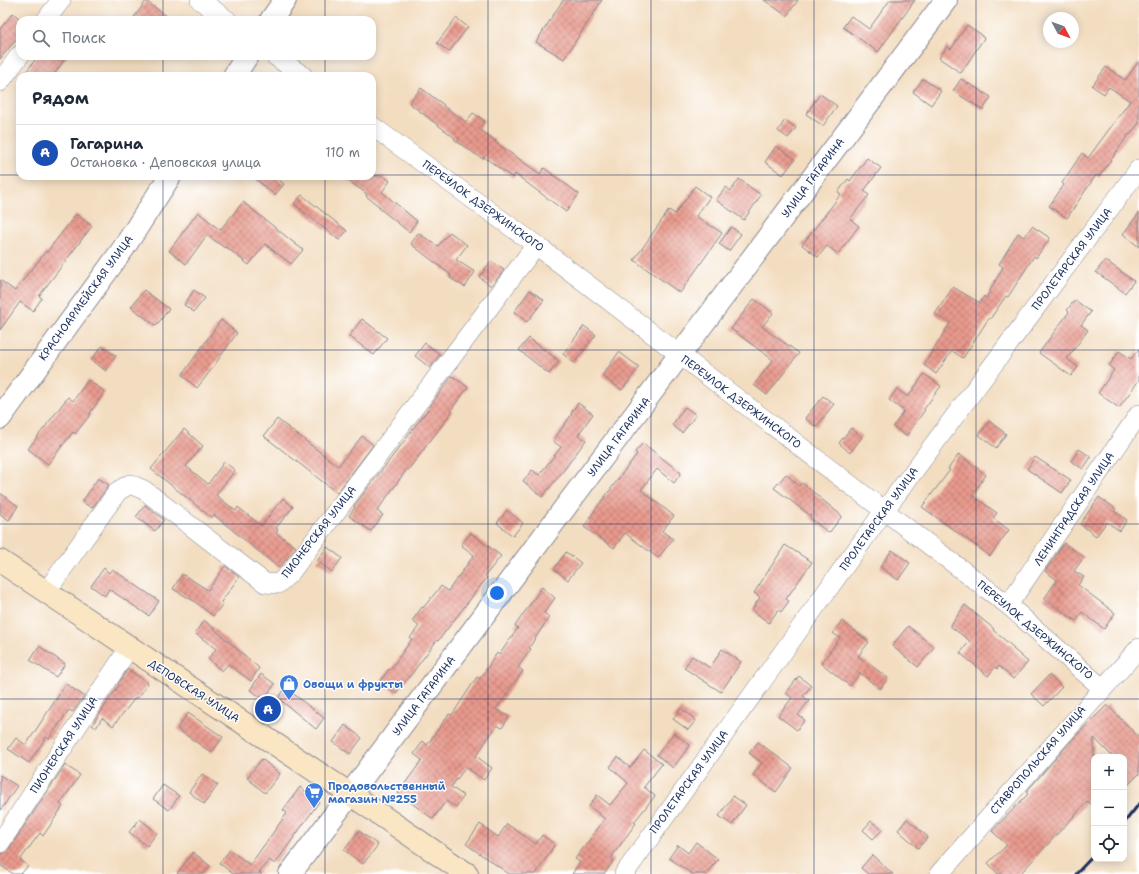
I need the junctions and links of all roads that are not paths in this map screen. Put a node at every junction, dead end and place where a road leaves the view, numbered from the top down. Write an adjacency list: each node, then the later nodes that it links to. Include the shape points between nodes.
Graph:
1 (61, 0): 5 (street)
2 (200, 0): 6 (street)
3 (285, 0): 7 (street)
4 (946, 0): 18 (street, УЛИЦА ГАГАРИНА)
5 (49, 16)
6 (222, 16)
7 (274, 16)
8 (16, 60): 13 (street)
9 (244, 60): 11 (street)
10 (281, 60): 12 (street)
11 (237, 72)
12 (297, 72)
13 (0, 82)
14 (376, 129): 17 (street, ПЕРЕУЛОК ДЗЕРЖИНСКОГО)
15 (1139, 169): 21 (street, ПРОЛЕТАРСКАЯ УЛИЦА)
16 (167, 180): 20 (street, КРАСНОАРМЕЙСКАЯ УЛИЦА, via 123,249)
17 (536, 245): 18 (street, ПЕРЕУЛОК ДЗЕРЖИНСКОГО); 23 (street, ПИОНЕРСКАЯ УЛИЦА, via 290,573 278,584 266,582 144,490 130,484 118,491)
18 (680, 356): 21 (street, ПЕРЕУЛОК ДЗЕРЖИНСКОГО); 28 (street, УЛИЦА ГАГАРИНА)
19 (1139, 414): 24 (street, ЛЕНИНГРАДСКАЯ УЛИЦА)
20 (0, 418)
21 (884, 511): 24 (street, ПЕРЕУЛОК ДЗЕРЖИНСКОГО); 32 (street, ПРОЛЕТАРСКАЯ УЛИЦА)
22 (0, 561): 23 (main road, ДЕПОВСКАЯ УЛИЦА)
23 (46, 592): 25 (main road, ДЕПОВСКАЯ УЛИЦА)
24 (1008, 605): 27 (street, ПЕРЕУЛОК ДЗЕРЖИНСКОГО)
25 (129, 648): 28 (main road, ДЕПОВСКАЯ УЛИЦА); 29 (street, ПИОНЕРСКАЯ УЛИЦА)
26 (1139, 648): 27 (street, СТАВРОПОЛЬСКАЯ УЛИЦА)
27 (1102, 688): 33 (street, СТАВРОПОЛЬСКАЯ УЛИЦА)
28 (350, 794): 30 (street, УЛИЦА ГАГАРИНА); 31 (main road, ДЕПОВСКАЯ УЛИЦА)
29 (0, 842)
30 (290, 874)
31 (467, 874)
32 (624, 874)
33 (939, 874)

